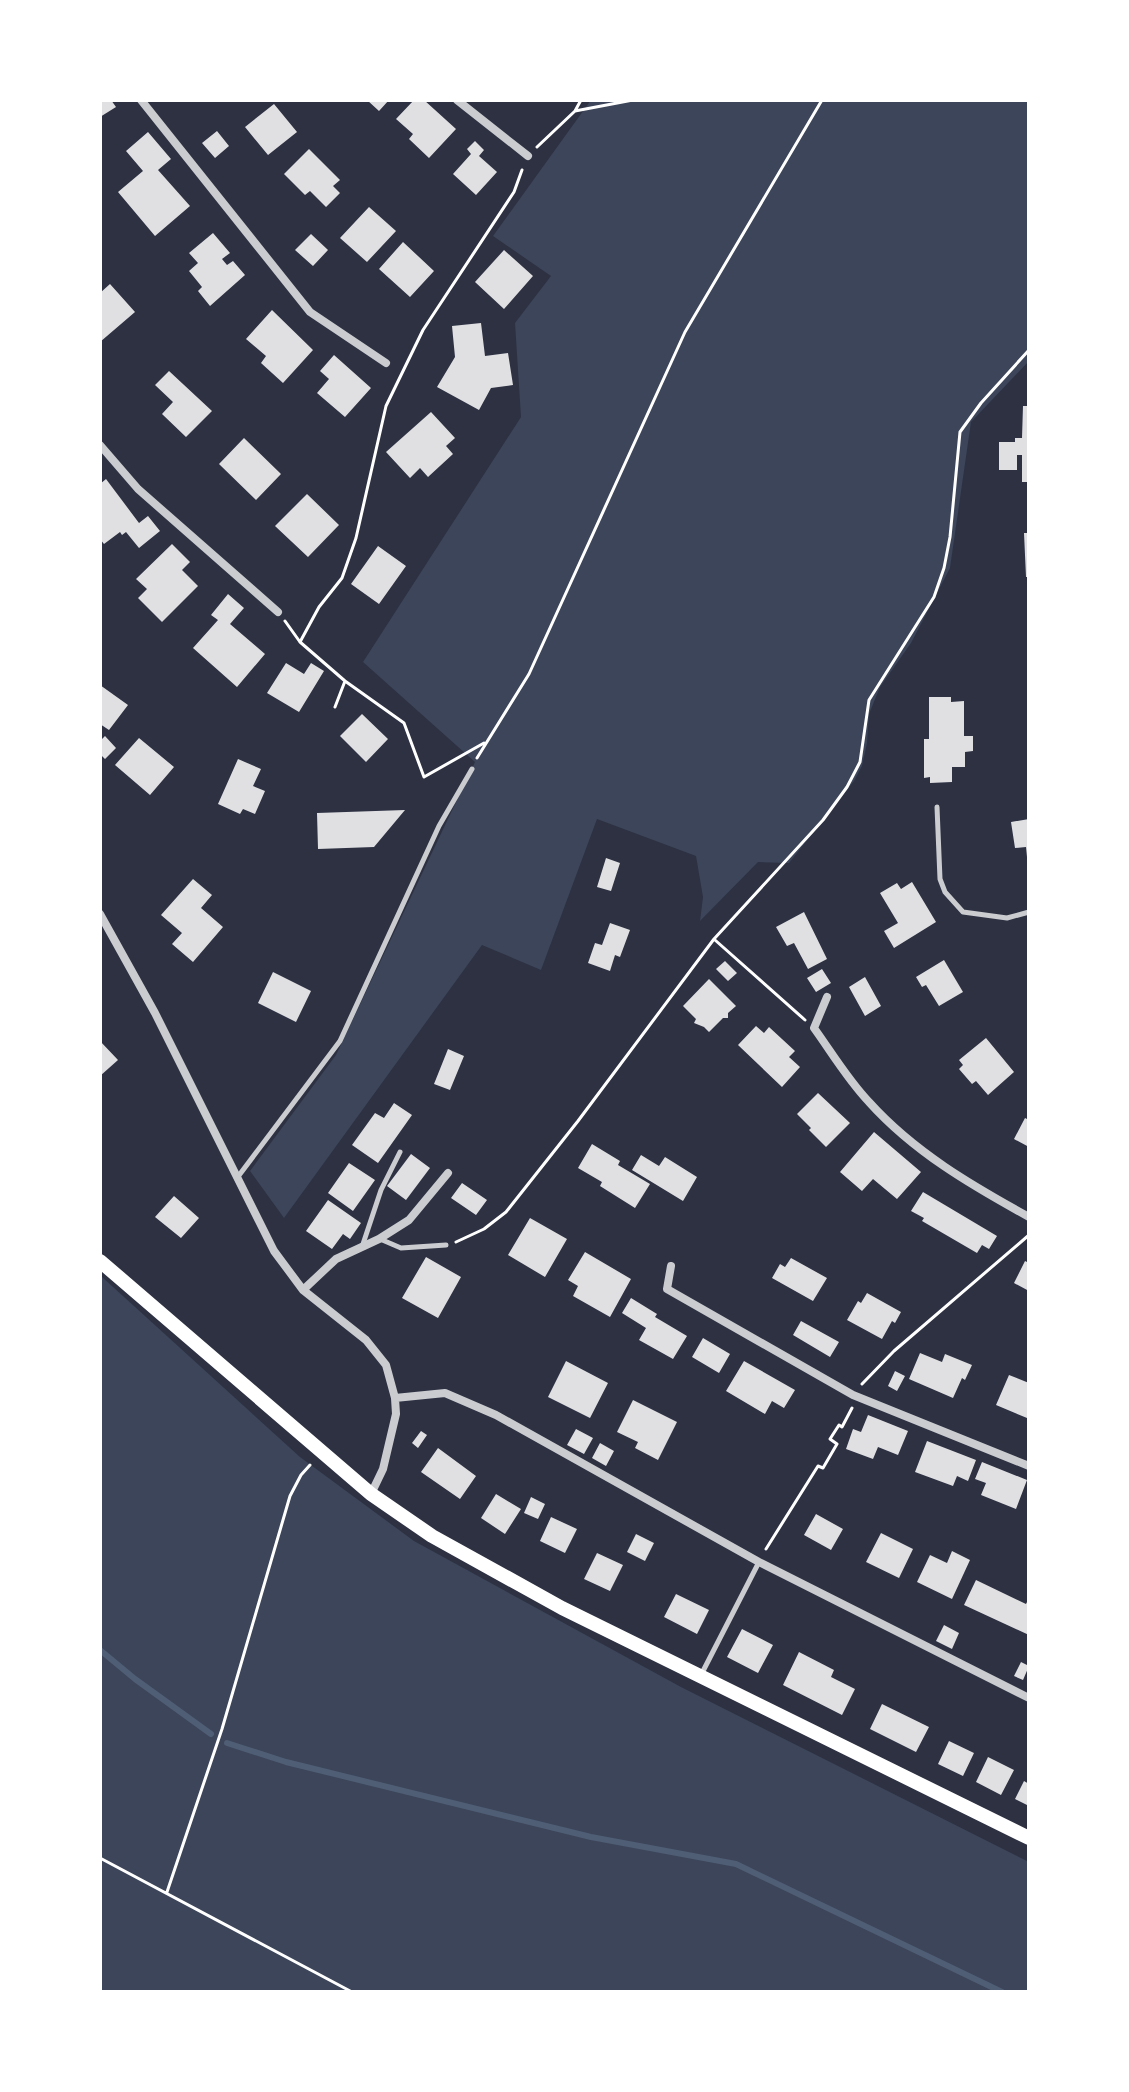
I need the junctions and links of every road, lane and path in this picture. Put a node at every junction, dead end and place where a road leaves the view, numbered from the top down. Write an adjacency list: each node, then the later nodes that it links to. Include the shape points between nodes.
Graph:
1 (141, 100): 9 (street, via 310,312)
2 (457, 100): 7 (street)
3 (581, 100): 6 (path)
4 (633, 100): 6 (path)
5 (822, 100): 15 (path, via 685,332 529,674)
6 (575, 111): 7 (path)
7 (528, 156): 12 (path, via 514,192 423,330 386,406 342,578)
8 (1029, 350): 20 (path, via 960,432 944,568 934,597 869,700 860,762 847,787)
9 (386, 363)
10 (100, 445): 11 (street, via 138,489)
11 (278, 612): 12 (path)
12 (300, 642): 13 (path)
13 (345, 681): 14 (path); 15 (path, via 404,723 424,777)
14 (335, 707)
15 (485, 742): 16 (path)
16 (472, 769): 25 (lane, via 439,826 340,1041)
17 (937, 807): 18 (lane, via 945,892 963,912 1007,918)
18 (1029, 912)
19 (100, 914): 25 (street)
20 (714, 939): 22 (path); 29 (path, via 506,1212 467,1239)
21 (827, 997): 22 (street)
22 (814, 1028): 26 (street, via 886,1120 950,1171)
23 (400, 1152): 30 (lane)
24 (448, 1173): 28 (street, via 409,1220)
25 (237, 1178): 33 (street, via 274,1251)
26 (1029, 1217)
27 (1029, 1235): 34 (path, via 894,1351)
28 (379, 1239): 29 (lane, via 401,1248); 30 (street)
29 (446, 1245)
30 (362, 1247): 33 (street, via 336,1259)
31 (100, 1261): 36 (main road)
32 (671, 1266): 34 (street, via 667,1289)
33 (303, 1290): 35 (street, via 379,1354)
34 (853, 1395): 37 (street); 39 (path, via 853,1406 830,1439 837,1444)
35 (395, 1398): 38 (street, via 390,1446); 40 (street, via 445,1393 477,1406)
36 (322, 1453): 38 (main road); 45 (path, via 290,1496 222,1729)
37 (1029, 1466)
38 (371, 1494): 41 (main road, via 469,1558)
39 (773, 1536)
40 (759, 1562): 41 (lane); 42 (street)
41 (701, 1675): 43 (main road)
42 (1029, 1698)
43 (1029, 1838)
44 (100, 1858): 45 (path)
45 (167, 1892): 46 (path)
46 (352, 1992)

